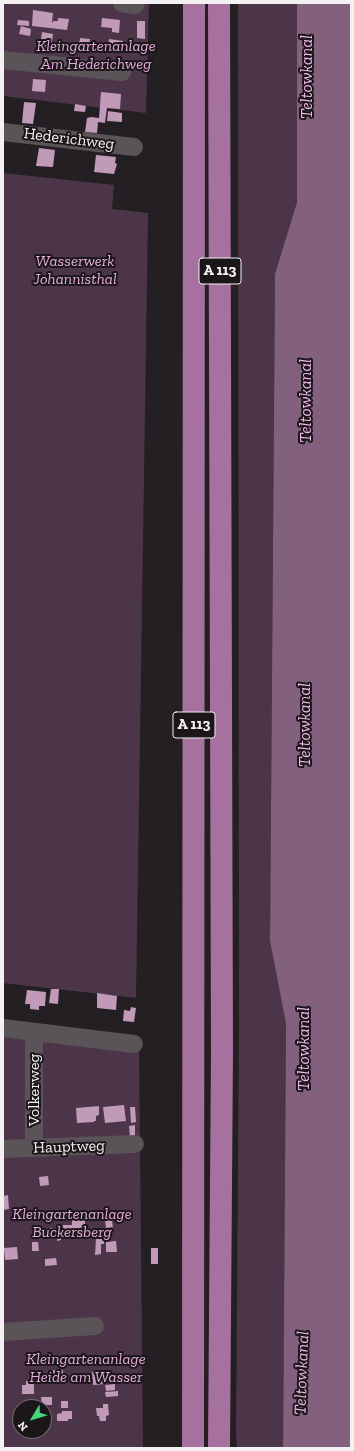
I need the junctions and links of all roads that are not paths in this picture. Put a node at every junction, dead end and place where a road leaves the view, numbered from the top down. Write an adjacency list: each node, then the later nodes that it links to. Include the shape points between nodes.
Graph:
1 (194, 3): 15 (highway, A 113)
2 (219, 3): 16 (highway, A 113, via 222,1060)
3 (3, 60): 4 (lane)
4 (122, 72)
5 (3, 132): 6 (lane, Hederichweg)
6 (134, 147)
7 (3, 1028): 8 (lane)
8 (34, 1032): 9 (lane); 11 (lane, Volkerweg)
9 (134, 1044)
10 (135, 1144): 11 (lane, Hauptweg)
11 (34, 1148): 12 (lane, Hauptweg)
12 (3, 1149)
13 (95, 1326): 14 (lane)
14 (3, 1332)
15 (193, 1448)
16 (219, 1448)

